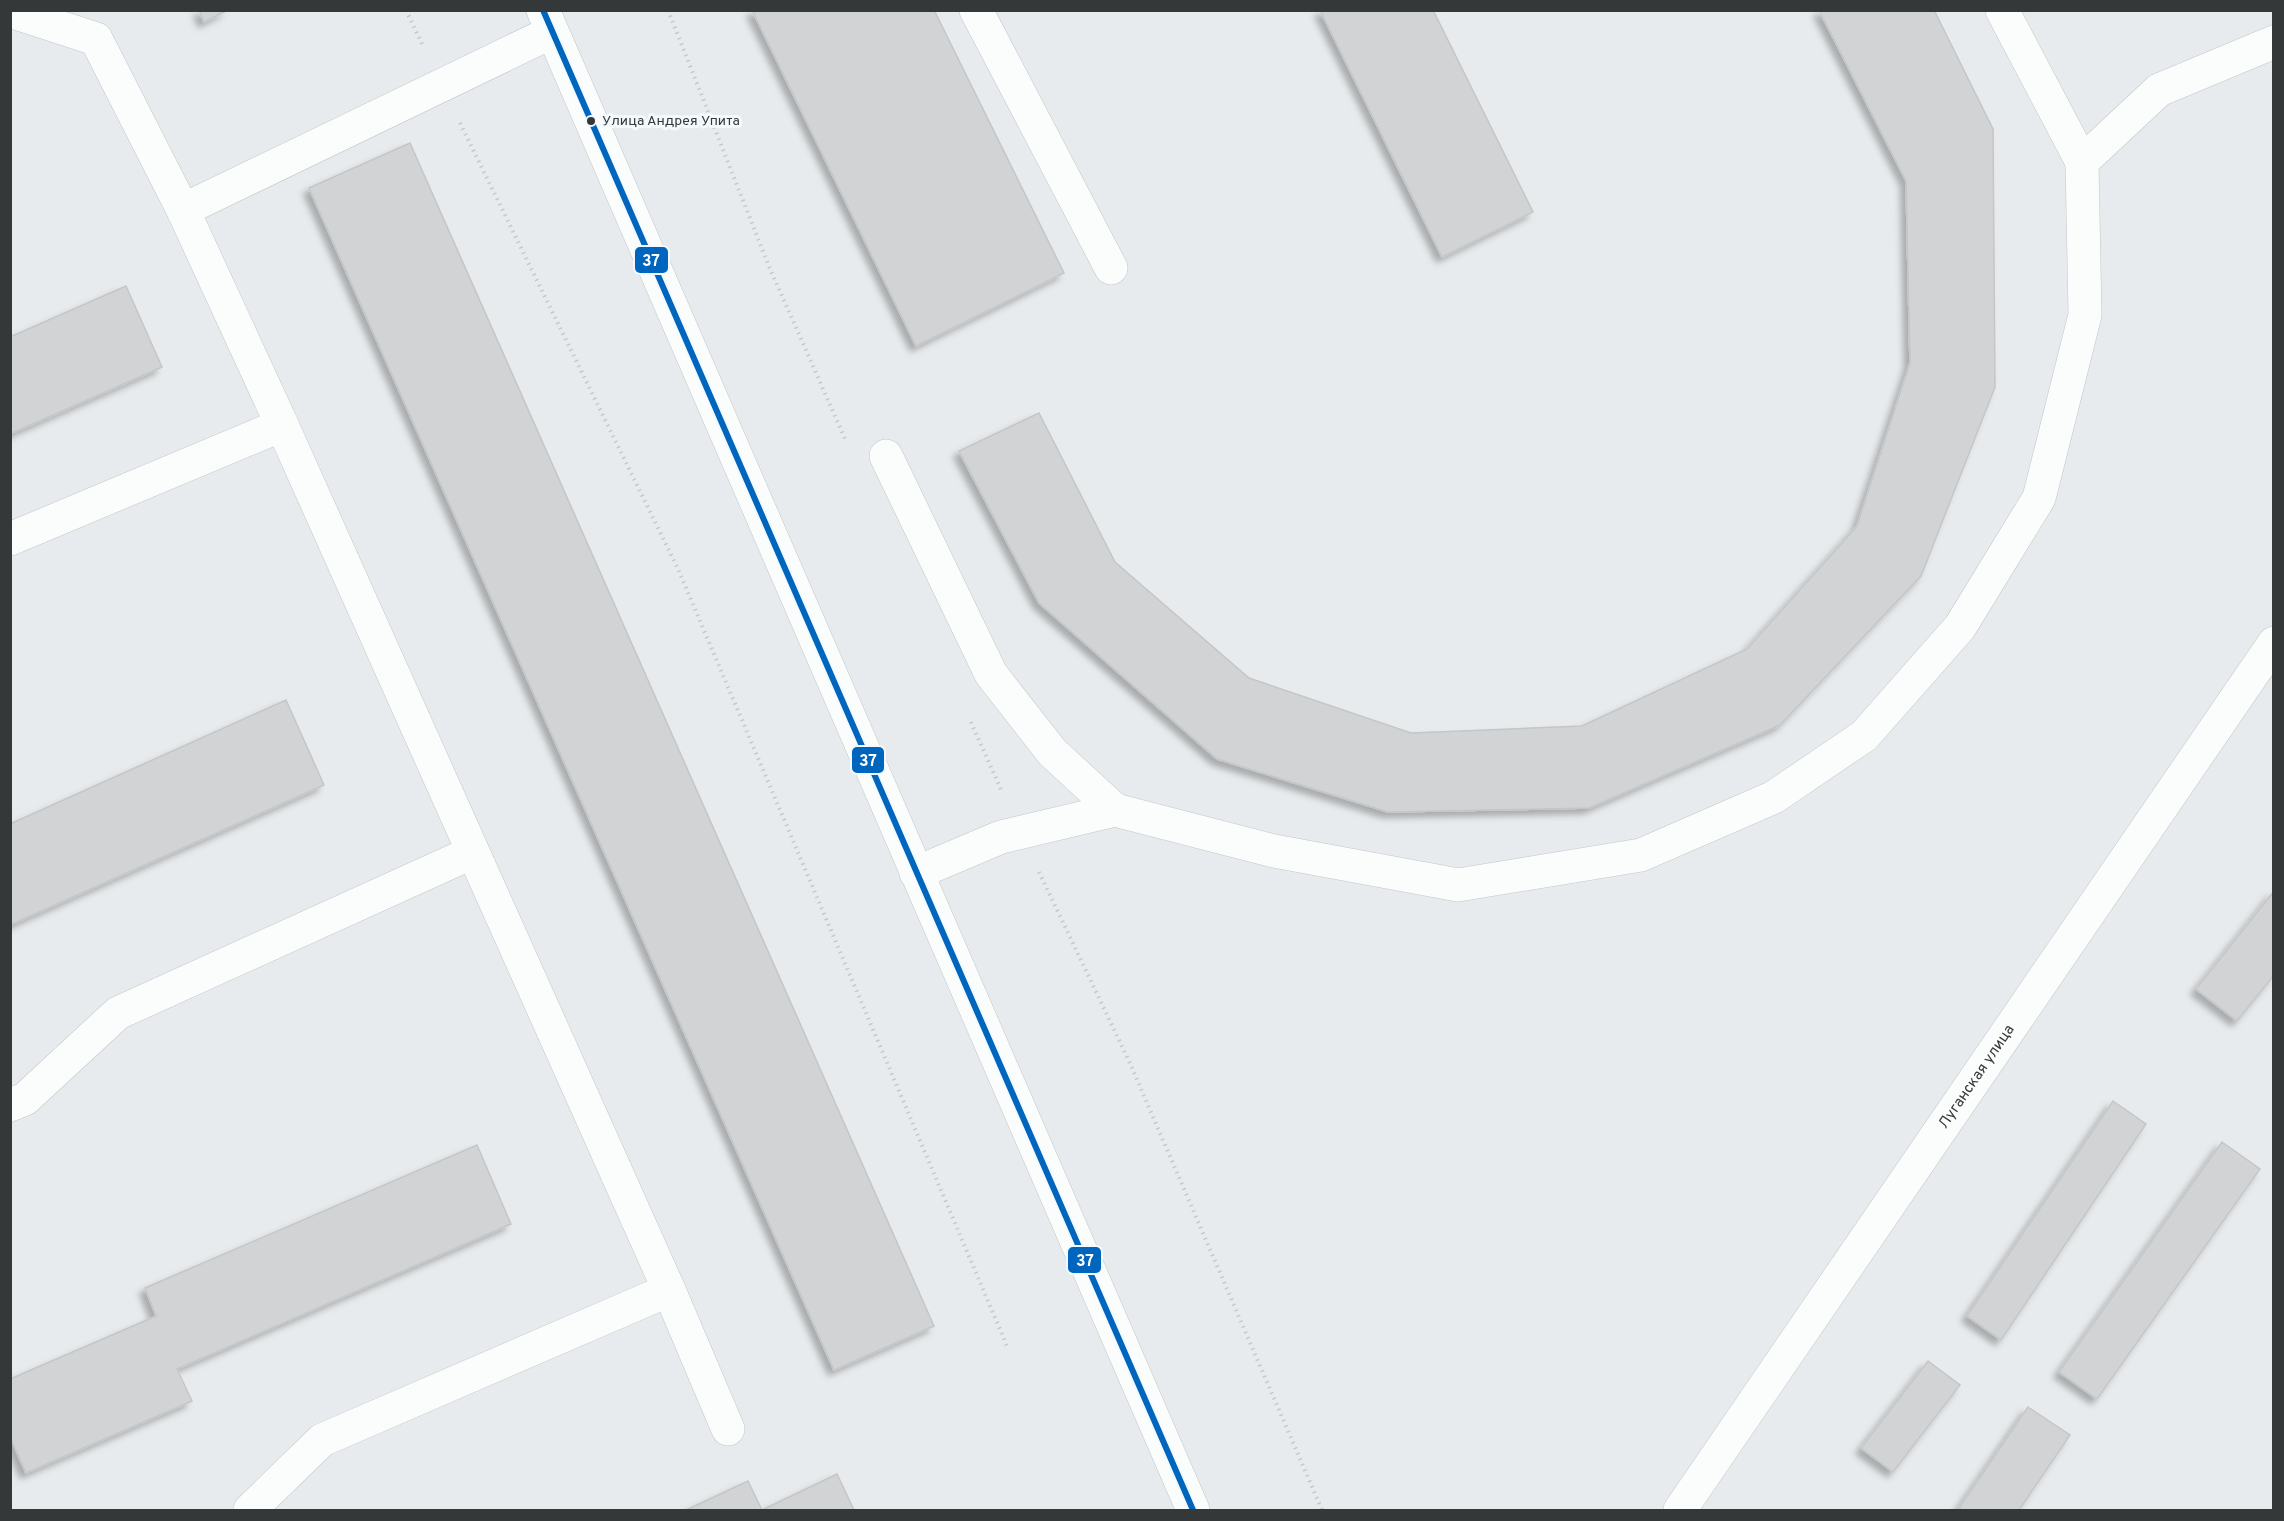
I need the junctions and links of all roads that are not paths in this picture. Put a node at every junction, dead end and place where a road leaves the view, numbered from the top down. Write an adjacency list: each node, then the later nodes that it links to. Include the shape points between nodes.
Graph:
1 (975, 10): 8 (street)
2 (2002, 10): 6 (street)
3 (10, 11): 7 (street, via 96,39)
4 (547, 21): 7 (street, via 442,85); 15 (street)
5 (2274, 42): 6 (street, via 2159,90)
6 (2082, 162): 13 (street, via 2085,315 2039,498 1960,627 1864,736 1774,797 1641,855 1458,885 1274,850)
7 (183, 210): 9 (street)
8 (1111, 268)
9 (282, 425): 11 (street); 14 (street)
10 (886, 456): 13 (street, via 991,674 1052,752)
11 (10, 539)
12 (2274, 643): 21 (street, Луганская улица)
13 (1115, 810): 15 (street, via 1001,837)
14 (471, 853): 16 (street, via 118,1012 25,1099); 17 (street)
15 (916, 873): 20 (street)
16 (10, 1106)
17 (669, 1290): 18 (street); 19 (street, via 322,1440)
18 (728, 1429)
19 (250, 1510)
20 (1193, 1510)
21 (1680, 1510)

